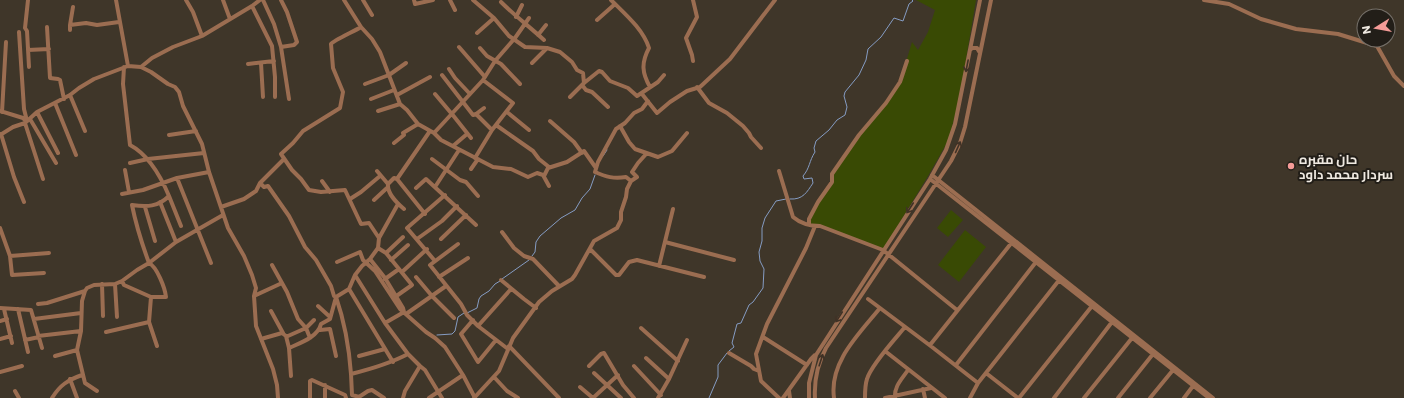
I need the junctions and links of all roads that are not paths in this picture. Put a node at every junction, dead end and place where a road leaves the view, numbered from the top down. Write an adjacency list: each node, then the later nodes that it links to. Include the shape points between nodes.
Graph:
1 (28, 0): 53 (street, via 25,28)
2 (116, 0): 32 (street)
3 (186, 0): 44 (street)
4 (223, 0): 30 (street)
5 (262, 0): 23 (street); 48 (street, via 274,24)
6 (281, 0): 48 (street, via 297,42)
7 (351, 0): 19 (street)
8 (363, 0): 26 (street)
9 (414, 0): 10 (street, via 415,4)
10 (434, 0)
11 (450, 0): 25 (street)
12 (473, 0): 28 (street)
13 (611, 0): 21 (street)
14 (693, 0): 58 (street, via 697,18 686,38)
15 (775, 0): 78 (street, via 730,59)
16 (980, 0): 34 (street)
17 (991, 0): 37 (street)
18 (1204, 0): 76 (street, via 1229,4 1261,19 1296,29 1338,34 1377,46 1394,76)
19 (344, 2): 39 (street)
20 (501, 2): 27 (street)
21 (615, 4): 31 (street); 77 (street, via 647,41 649,48 643,66)
22 (522, 5): 27 (street)
23 (252, 6): 30 (street); 56 (street, via 272,46)
24 (73, 7): 35 (street)
25 (455, 10)
26 (372, 14)
27 (516, 17): 33 (street)
28 (494, 18): 42 (street); 45 (street)
29 (529, 18): 33 (street)
30 (230, 19): 44 (street)
31 (597, 20)
32 (119, 22): 35 (street); 64 (street)
33 (525, 23): 43 (street); 45 (street)
34 (976, 24): 37 (street, via 979,29); 54 (street)
35 (70, 25): 40 (street)
36 (546, 25): 43 (street)
37 (985, 26): 55 (street)
38 (47, 27): 52 (street)
39 (361, 27): 68 (street, via 380,52); 129 (street, via 331,44 334,68 343,92 340,108 303,131 282,152)
40 (70, 30)
41 (19, 32): 103 (street)
42 (477, 32)
43 (538, 35): 46 (street)
44 (202, 36): 66 (street, via 173,47)
45 (513, 39): 51 (street, via 526,47); 57 (street)
46 (544, 40)
47 (6, 42): 98 (street)
48 (281, 47): 89 (street)
49 (459, 48): 72 (street)
50 (480, 48): 57 (street)
51 (547, 48): 62 (street); 75 (street, via 560,52 583,73)
52 (49, 49): 53 (street); 88 (street, via 50,78 60,80)
53 (28, 50): 65 (street)
54 (970, 50): 55 (street, via 977,48); 143 (street, one-way to 143, via 952,136)
55 (980, 54): 149 (street, one-way to 55, via 951,160 965,126)
56 (274, 61): 60 (street); 85 (street)
57 (495, 61): 72 (street); 74 (street)
58 (693, 61)
59 (907, 61): 175 (street, via 900,82 832,174 832,182 818,202)
60 (261, 63): 63 (street); 86 (street)
61 (406, 63): 68 (street)
62 (532, 63)
63 (248, 64)
64 (126, 66): 66 (street); 83 (street, via 94,79); 128 (street, via 123,84 130,145)
65 (29, 67)
66 (141, 67): 111 (street, via 179,92)
67 (449, 69): 81 (street)
68 (389, 75): 73 (street); 79 (street)
69 (442, 75): 92 (street)
70 (664, 75): 77 (street)
71 (430, 78): 84 (street)
72 (484, 78): 81 (street); 100 (street, via 513,103)
73 (365, 84)
74 (520, 84)
75 (583, 84): 82 (street, via 600,71 610,81 628,88 637,96); 87 (street); 95 (street, via 586,90 592,92)
76 (1404, 86)
77 (650, 87): 82 (street)
78 (697, 87): 91 (street, via 670,102 657,113); 120 (street, via 708,103 727,113 743,126)
79 (394, 90): 84 (street); 90 (street)
80 (435, 94): 101 (street)
81 (470, 94): 92 (street)
82 (642, 94): 91 (street)
83 (70, 95): 88 (street); 110 (street)
84 (397, 95): 94 (street)
85 (275, 96)
86 (263, 97)
87 (570, 98)
88 (64, 99): 93 (street)
89 (289, 99)
90 (371, 99)
91 (648, 101): 107 (street)
92 (463, 102): 101 (street); 102 (street, via 473,115)
93 (55, 103): 99 (street); 126 (street)
94 (400, 104): 97 (street); 105 (street)
95 (608, 107)
96 (484, 108): 102 (street)
97 (378, 110)
98 (1, 111): 103 (street)
99 (38, 112): 103 (street); 122 (street)
100 (506, 112): 106 (street); 109 (street)
101 (452, 114): 112 (street); 115 (street)
102 (476, 114): 108 (street)
103 (27, 121): 114 (street); 131 (street); 145 (street)
104 (550, 121): 124 (street, via 574,142)
105 (418, 124): 112 (street); 118 (street, via 404,132 404,136)
106 (496, 124): 108 (street); 133 (street, via 533,150)
107 (620, 126): 125 (street, via 635,149); 134 (street, via 611,136)
108 (492, 130): 127 (street)
109 (529, 130)
110 (85, 131)
111 (196, 131): 116 (street); 123 (street)
112 (432, 132): 119 (street); 146 (street)
113 (687, 133): 125 (street, via 672,151 662,156)
114 (1, 134): 164 (street)
115 (468, 134): 117 (street); 119 (street)
116 (170, 135)
117 (471, 138)
118 (394, 143)
119 (453, 146): 121 (street)
120 (761, 148)
121 (459, 150): 127 (street); 137 (street)
122 (58, 153)
123 (204, 153): 128 (street); 140 (street)
124 (582, 153): 133 (street, via 567,162); 134 (street, via 585,151)
125 (647, 153): 148 (street, via 632,172 637,177)
126 (76, 155)
127 (477, 158): 135 (street); 142 (street, via 493,167 511,170 528,177 537,173)
128 (148, 159): 132 (street); 150 (street)
129 (284, 159): 151 (street); 157 (street, via 308,190)
130 (432, 159): 137 (street)
131 (56, 163)
132 (130, 163)
133 (549, 167): 142 (street)
134 (596, 168): 148 (street, via 595,172 608,177 626,177)
135 (471, 169)
136 (125, 170): 156 (street)
137 (447, 170): 154 (street); 161 (street, via 466,182)
138 (377, 171): 141 (street)
139 (779, 171): 175 (street, via 793,216)
140 (209, 172): 144 (street); 169 (street)
141 (380, 176): 152 (street); 162 (street)
142 (544, 176): 153 (street)
143 (931, 177): 149 (street); 195 (street, one-way to 195)
144 (177, 178): 150 (street); 180 (street)
145 (43, 179)
146 (397, 179): 152 (street, via 394,178); 172 (street)
147 (322, 181): 157 (street)
148 (632, 181): 193 (street, via 627,189 617,228 594,241)
149 (937, 182): 187 (street); 198 (street)
150 (162, 183): 156 (street); 160 (street)
151 (260, 183): 169 (street, via 256,191 244,199); 232 (street, via 264,187 268,186 289,216)
152 (388, 185): 163 (street); 166 (street)
153 (549, 186)
154 (435, 187): 155 (street, via 425,179); 159 (street)
155 (416, 188)
156 (129, 192): 158 (street)
157 (330, 192): 162 (street, via 345,190)
158 (122, 194)
159 (445, 195): 167 (street); 172 (street)
160 (168, 196): 165 (street); 177 (street)
161 (478, 196)
162 (350, 199): 183 (street, via 361,224 369,223)
163 (374, 200)
164 (24, 202)
165 (160, 202): 168 (street, via 158,205); 188 (street)
166 (398, 204): 170 (street); 183 (street)
167 (457, 206): 174 (street); 184 (street, via 442,221)
168 (145, 207): 186 (street); 207 (street, via 132,206)
169 (221, 207): 173 (street)
170 (404, 209)
171 (674, 209): 189 (street)
172 (425, 214): 184 (street, via 407,228)
173 (223, 215): 180 (street); 229 (street, via 252,275 256,288)
174 (466, 215): 176 (street); 185 (street)
175 (809, 224): 178 (street)
176 (476, 225)
177 (181, 226)
178 (816, 226): 195 (street); 268 (street)
179 (0, 228): 199 (street)
180 (197, 230): 188 (street); 208 (street)
181 (502, 232): 225 (street, via 514,248 533,259)
182 (403, 236): 197 (street)
183 (379, 238): 192 (street)
184 (417, 239): 194 (street)
185 (441, 239)
186 (155, 241)
187 (1013, 241): 206 (street); 217 (street); 243 (street)
188 (176, 242): 207 (street)
189 (665, 242): 202 (street); 210 (street)
190 (458, 244): 204 (street)
191 (408, 245): 201 (street)
192 (378, 248): 197 (street); 203 (street)
193 (590, 249): 210 (street, via 616,275 619,275 629,262 637,260); 225 (street, via 572,279)
194 (427, 250): 204 (street); 211 (street)
195 (883, 250): 198 (street); 289 (street, one-way to 289)
196 (49, 253): 199 (street)
197 (386, 253): 201 (street)
198 (888, 254): 243 (street); 350 (street, one-way to 198, via 817,373 822,355)
199 (10, 256): 212 (street, via 12,275)
200 (468, 258): 215 (street)
201 (391, 260): 211 (street)
202 (734, 260)
203 (368, 261): 205 (street, via 359,252); 213 (street); 218 (street)
204 (435, 261): 215 (street, via 430,265)
205 (337, 262)
206 (1036, 262): 217 (street); 301 (street)
207 (149, 263): 220 (street); 231 (street, via 158,274 167,296)
208 (211, 263)
209 (272, 265): 221 (street)
210 (659, 266): 216 (street)
211 (401, 270): 218 (street); 233 (street, via 412,285)
212 (44, 273)
213 (355, 275): 226 (street); 257 (street)
214 (416, 277): 230 (street)
215 (439, 277): 224 (street)
216 (704, 277)
217 (1060, 278): 237 (street); 307 (street); 364 (street)
218 (384, 279): 233 (street)
219 (501, 280): 227 (street)
220 (122, 281): 223 (street); 231 (street)
221 (282, 283): 229 (street); 260 (street, via 298,319)
222 (102, 284): 223 (street); 228 (street, via 94,284); 246 (street)
223 (115, 284): 247 (street)
224 (446, 286): 230 (street); 253 (street)
225 (559, 286): 238 (street, via 539,302)
226 (348, 288): 232 (street); 282 (street)
227 (511, 289): 238 (street); 258 (street)
228 (85, 291): 235 (street); 244 (street)
229 (254, 296): 272 (street, via 256,326)
230 (432, 296): 245 (street); 249 (street)
231 (151, 297): 255 (street)
232 (336, 297): 248 (street); 308 (street, via 344,319)
233 (394, 297): 245 (street)
234 (868, 298): 239 (street)
235 (38, 304)
236 (318, 306): 248 (street)
237 (1092, 306): 256 (street); 357 (street)
238 (536, 308): 281 (street, via 516,333)
239 (880, 308): 259 (street); 351 (street, via 846,350 837,370)
240 (2, 309): 241 (street); 250 (street)
241 (18, 309): 251 (street, via 31,310); 273 (street)
242 (271, 310): 265 (street)
243 (957, 310): 278 (street)
244 (81, 313): 251 (street); 263 (street)
245 (405, 313): 257 (street); 310 (street, via 445,347)
246 (103, 316)
247 (117, 317)
248 (330, 317): 262 (street, via 321,324)
249 (454, 318)
250 (7, 319): 254 (street); 266 (street)
251 (34, 319): 267 (street)
252 (314, 320): 260 (street)
253 (473, 320): 258 (street); 274 (street, via 461,334 478,362)
254 (0, 321)
255 (149, 322): 264 (street); 277 (street)
256 (1112, 322): 270 (street); 358 (street)
257 (385, 323): 287 (street)
258 (478, 326): 274 (street)
259 (905, 327): 278 (street); 284 (street)
260 (306, 328): 265 (street); 269 (street)
261 (640, 328): 294 (street)
262 (320, 330): 269 (street); 291 (street, via 330,329)
263 (81, 331): 267 (street); 283 (street)
264 (106, 332)
265 (284, 334): 272 (street); 280 (street)
266 (10, 336): 271 (street); 276 (street)
267 (38, 336): 273 (street); 279 (street)
268 (763, 337): 296 (street); 304 (street, via 756,354)
269 (310, 338): 280 (street)
270 (1132, 338): 288 (street); 359 (street)
271 (0, 339)
272 (261, 339): 332 (street, via 273,368)
273 (25, 340): 285 (street)
274 (496, 340): 281 (street)
275 (687, 340): 294 (street)
276 (12, 343)
277 (157, 346)
278 (930, 346): 301 (street)
279 (42, 348)
280 (289, 348): 312 (street)
281 (508, 348): 313 (street); 342 (street)
282 (385, 349): 292 (street); 295 (street)
283 (77, 350): 290 (street); 309 (street)
284 (885, 351): 302 (street); 352 (street, via 867,378)
285 (28, 352)
286 (729, 353): 304 (street)
287 (408, 354): 295 (street); 298 (street)
288 (1153, 354): 303 (street); 360 (street)
289 (816, 355): 296 (street); 349 (street, via 809,383)
290 (56, 356)
291 (336, 356)
292 (359, 356)
293 (646, 358): 314 (street)
294 (678, 361): 314 (street)
295 (392, 362): 308 (street)
296 (807, 365): 325 (street)
297 (22, 366): 305 (street)
298 (420, 366): 326 (street); 337 (street, via 404,390)
299 (589, 366): 311 (street, via 604,354)
300 (634, 366): 327 (street)
301 (956, 366): 316 (street)
302 (908, 370): 321 (street); 328 (street, via 898,384)
303 (1173, 370): 319 (street); 361 (street)
304 (759, 371): 346 (street, via 761,381)
305 (0, 372)
306 (594, 373): 318 (street)
307 (986, 373): 316 (street); 357 (street)
308 (351, 374): 336 (street, via 352,395 359,397 372,390)
309 (82, 375): 315 (street); 324 (street, via 85,383)
310 (463, 375): 326 (street); 340 (street)
311 (618, 375): 318 (street); 345 (street)
312 (291, 376)
313 (494, 377): 340 (street); 341 (street)
314 (670, 378): 327 (street)
315 (70, 379): 330 (street); 331 (street)
316 (978, 383): 356 (street)
317 (325, 385): 333 (street, via 310,380); 334 (street); 335 (street, via 345,395)
318 (607, 385): 343 (street); 344 (street)
319 (1193, 386): 362 (street); 363 (street)
320 (580, 387): 343 (street)
321 (931, 388): 322 (street); 355 (street)
322 (923, 389): 328 (street); 354 (street)
323 (15, 391): 329 (street)
324 (97, 391)
325 (789, 391): 347 (street); 348 (street)
326 (438, 392): 338 (street); 339 (street)
327 (659, 396)
328 (895, 397): 353 (street)
329 (19, 398)
330 (52, 398)
331 (77, 398)
332 (278, 398)
333 (310, 398)
334 (325, 398)
335 (346, 398)
336 (384, 398)
337 (403, 398)
338 (429, 398)
339 (442, 398)
340 (475, 398)
341 (518, 398)
342 (559, 398)
343 (593, 398)
344 (621, 398)
345 (634, 398)
346 (779, 398)
347 (783, 398)
348 (790, 398)
349 (809, 398)
350 (815, 398)
351 (834, 398)
352 (865, 398)
353 (885, 398)
354 (925, 398)
355 (945, 398)
356 (970, 398)
357 (1018, 398)
358 (1054, 398)
359 (1084, 398)
360 (1118, 398)
361 (1150, 398)
362 (1184, 398)
363 (1209, 398)
364 (1214, 398)

